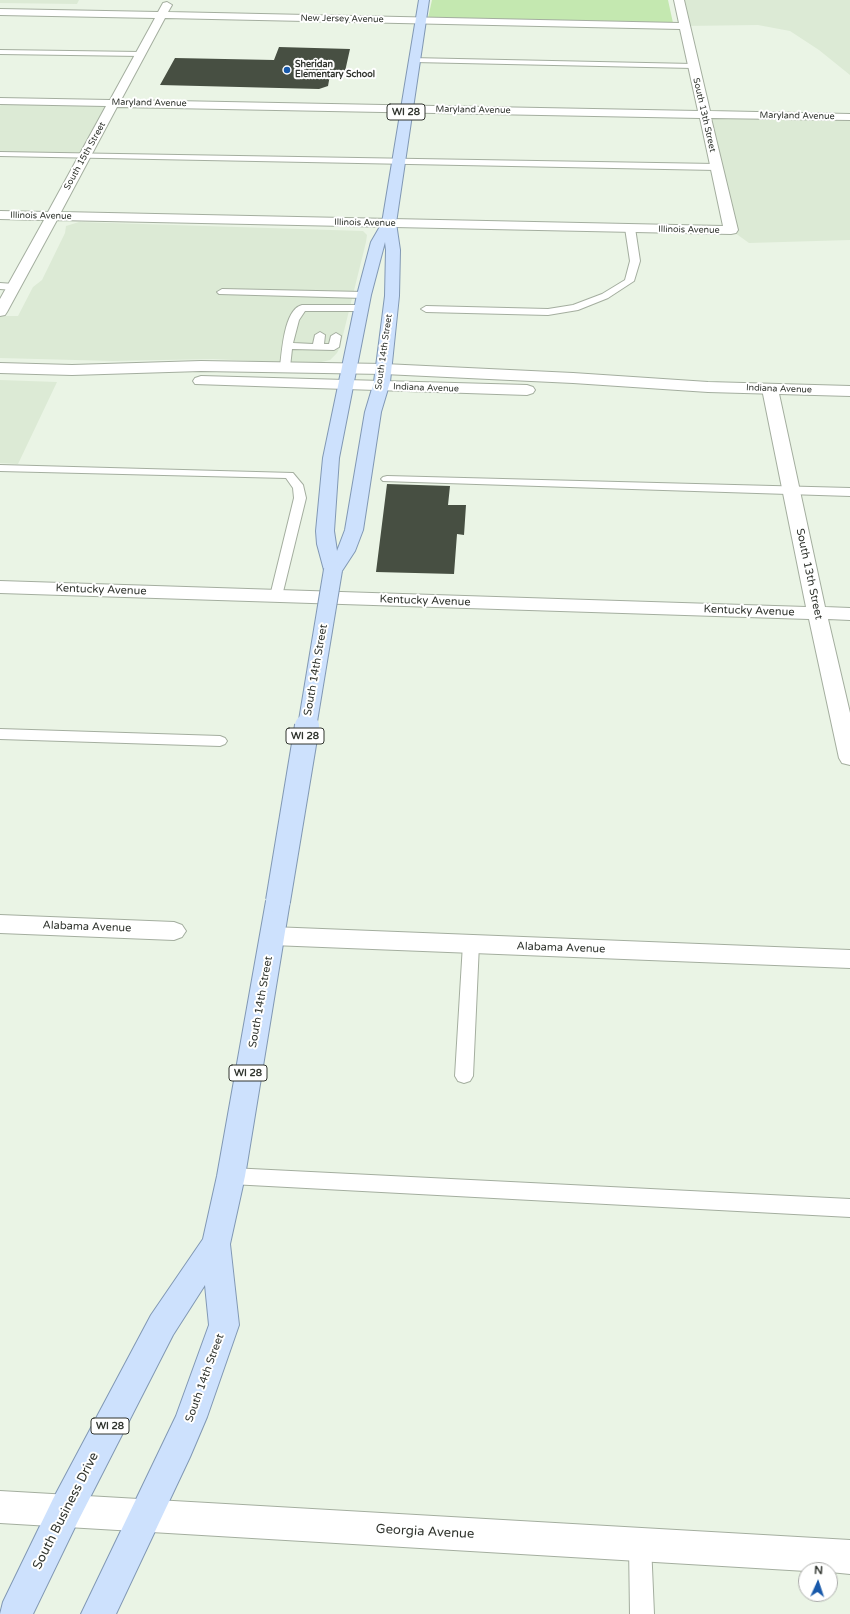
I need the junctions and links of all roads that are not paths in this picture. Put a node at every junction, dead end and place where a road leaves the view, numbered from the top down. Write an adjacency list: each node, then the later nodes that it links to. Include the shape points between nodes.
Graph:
1 (170, 0): 5 (street, South 15th Street)
2 (424, 0): 6 (main road, South 14th Street / WI 28)
3 (679, 0): 7 (street, South 13th Street)
4 (0, 12): 5 (street, New Jersey Avenue)
5 (162, 15): 6 (street, New Jersey Avenue); 9 (street, South 15th Street)
6 (421, 21): 7 (street, New Jersey Avenue); 10 (main road, South 14th Street / WI 28)
7 (684, 26): 11 (street, South 13th Street)
8 (0, 52): 9 (lane)
9 (140, 54): 13 (street, South 15th Street)
10 (414, 60): 11 (lane); 14 (main road, South 14th Street / WI 28)
11 (693, 66): 15 (street, South 13th Street)
12 (0, 101): 13 (street, Maryland Avenue)
13 (114, 103): 14 (street, Maryland Avenue); 18 (street, South 15th Street)
14 (407, 108): 15 (street, Maryland Avenue); 19 (main road, South 14th Street / WI 28)
15 (704, 114): 16 (street, Maryland Avenue); 20 (street, South 13th Street)
16 (850, 117)
17 (0, 154): 18 (lane)
18 (85, 155): 19 (lane); 22 (street, South 15th Street)
19 (398, 162): 20 (lane); 23 (main road, South 14th Street / WI 28)
20 (716, 167): 25 (street, South 13th Street)
21 (0, 215): 22 (street, Illinois Avenue)
22 (52, 216): 23 (street, Illinois Avenue); 27 (street, South 15th Street)
23 (388, 223): 24 (street, Illinois Avenue); 29 (main road, South 14th Street / WI 28, via 378,242); 43 (main road, South 14th Street / WI 28, via 394,259)
24 (630, 228): 25 (street, Illinois Avenue); 32 (lane, via 635,261 629,282 605,296 575,308 548,312)
25 (730, 230)
26 (0, 286): 27 (lane)
27 (14, 287): 33 (street, South 15th Street)
28 (222, 292): 29 (lane)
29 (363, 302): 31 (lane); 42 (main road, South 14th Street / WI 28)
30 (325, 308): 31 (lane); 34 (lane); 38 (lane, via 302,308 297,313)
31 (341, 308): 35 (lane)
32 (426, 309)
33 (0, 312)
34 (323, 320)
35 (339, 320)
36 (320, 335): 39 (lane)
37 (336, 336): 39 (lane, via 334,347)
38 (289, 346): 39 (lane); 41 (lane)
39 (318, 347)
40 (0, 368): 44 (street, Indiana Avenue)
41 (285, 368): 42 (street, Indiana Avenue); 44 (street, Indiana Avenue, via 156,367)
42 (350, 368): 43 (street, Indiana Avenue); 45 (main road, South 14th Street / WI 28)
43 (384, 369): 46 (main road, South 14th Street / WI 28); 47 (street, Indiana Avenue)
44 (72, 370): 45 (street, Indiana Avenue, via 119,378)
45 (347, 385): 46 (street, Indiana Avenue); 54 (main road, South 14th Street / WI 28, via 331,458 325,531)
46 (380, 387): 47 (street, Indiana Avenue, via 553,390); 54 (main road, South 14th Street / WI 28, via 373,412 354,530 346,551)
47 (708, 387): 48 (street, Indiana Avenue)
48 (770, 389): 49 (street, Indiana Avenue); 52 (street, South 13th Street)
49 (850, 391)
50 (0, 468): 56 (lane, via 289,476 298,484 300,498)
51 (387, 479): 52 (lane)
52 (792, 490): 53 (lane); 57 (street, South 13th Street)
53 (850, 492)
54 (333, 570): 64 (main road, South 14th Street / WI 28, bridge)
55 (0, 587): 56 (street, Kentucky Avenue)
56 (276, 596): 57 (street, Kentucky Avenue)
57 (817, 613): 58 (street, Kentucky Avenue); 61 (street, South 13th Street)
58 (850, 614)
59 (0, 734): 60 (lane)
60 (220, 741)
61 (850, 758)
62 (0, 924): 63 (street, Alabama Avenue)
63 (174, 931)
64 (272, 936): 65 (street, Alabama Avenue); 68 (main road, South 14th Street / WI 28)
65 (471, 944): 66 (street, Alabama Avenue); 67 (lane)
66 (850, 959)
67 (464, 1076)
68 (231, 1176): 69 (lane); 70 (main road, South 14th Street / WI 28)
69 (850, 1208)
70 (216, 1244): 72 (main road, South Business Drive / WI 28, via 162,1325); 73 (main road, South 14th Street / WI 28, via 224,1325 191,1417)
71 (0, 1507): 72 (street, Georgia Avenue)
72 (65, 1511): 73 (street, Georgia Avenue); 76 (main road, South Business Drive / WI 28)
73 (147, 1516): 74 (street, Georgia Avenue); 77 (main road, WI 28)
74 (640, 1544): 75 (street, Georgia Avenue); 78 (lane)
75 (850, 1557)
76 (15, 1614)
77 (98, 1614)
78 (642, 1614)

